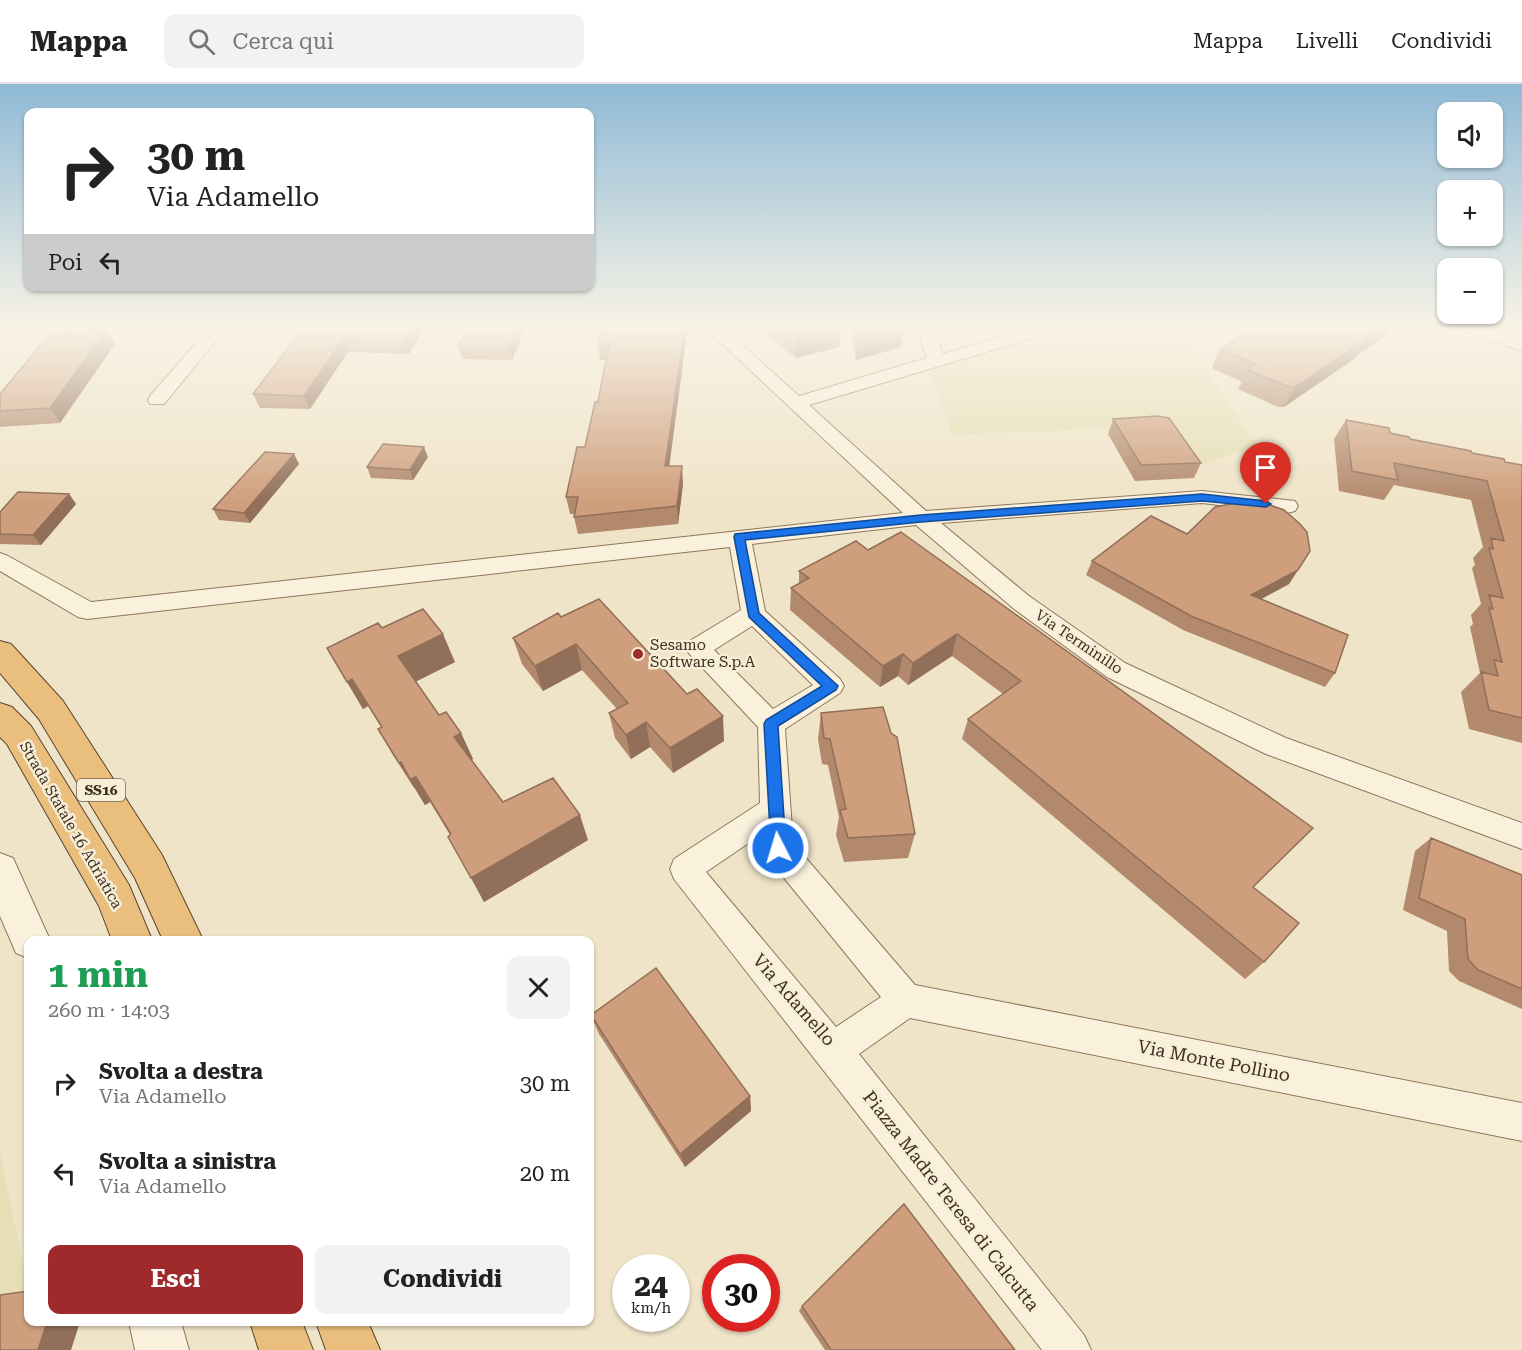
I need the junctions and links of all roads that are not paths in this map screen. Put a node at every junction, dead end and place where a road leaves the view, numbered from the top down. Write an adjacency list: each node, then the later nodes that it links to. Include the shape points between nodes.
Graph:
1 (170, 385): 4 (street)
2 (776, 385): 5 (street, Via Terminillo)
3 (858, 385): 5 (street)
4 (157, 400)
5 (796, 403): 7 (street, Via Terminillo)
6 (1287, 506): 7 (street, via 1202,497)
7 (921, 518): 8 (street); 15 (street, Via Terminillo, via 1021,602 1116,670 1276,746)
8 (739, 537): 9 (street, via 87,611); 10 (street)
9 (0, 561)
10 (753, 614): 13 (street, via 697,648); 13 (street, via 831,686)
11 (0, 652): 19 (highway, SS16, via 51,710 149,867)
12 (0, 716): 18 (highway, Strada Statale 16 Adriatica / SS16, via 19,735 115,898)
13 (771, 724): 14 (street)
14 (775, 809): 20 (street, via 778,848); 21 (street, Via Adamello, via 685,869)
15 (1522, 836)
16 (0, 870): 17 (street)
17 (28, 936)
18 (130, 936)
19 (181, 936)
20 (906, 1000): 21 (street, Via Adamello); 22 (street, Via Monte Pollino)
21 (833, 1051): 29 (street, Piazza Madre Teresa di Calcutta)
22 (1522, 1122)
23 (155, 1326): 26 (street)
24 (277, 1326): 27 (highway)
25 (343, 1326): 28 (highway)
26 (162, 1350)
27 (286, 1350)
28 (352, 1350)
29 (1070, 1350)

